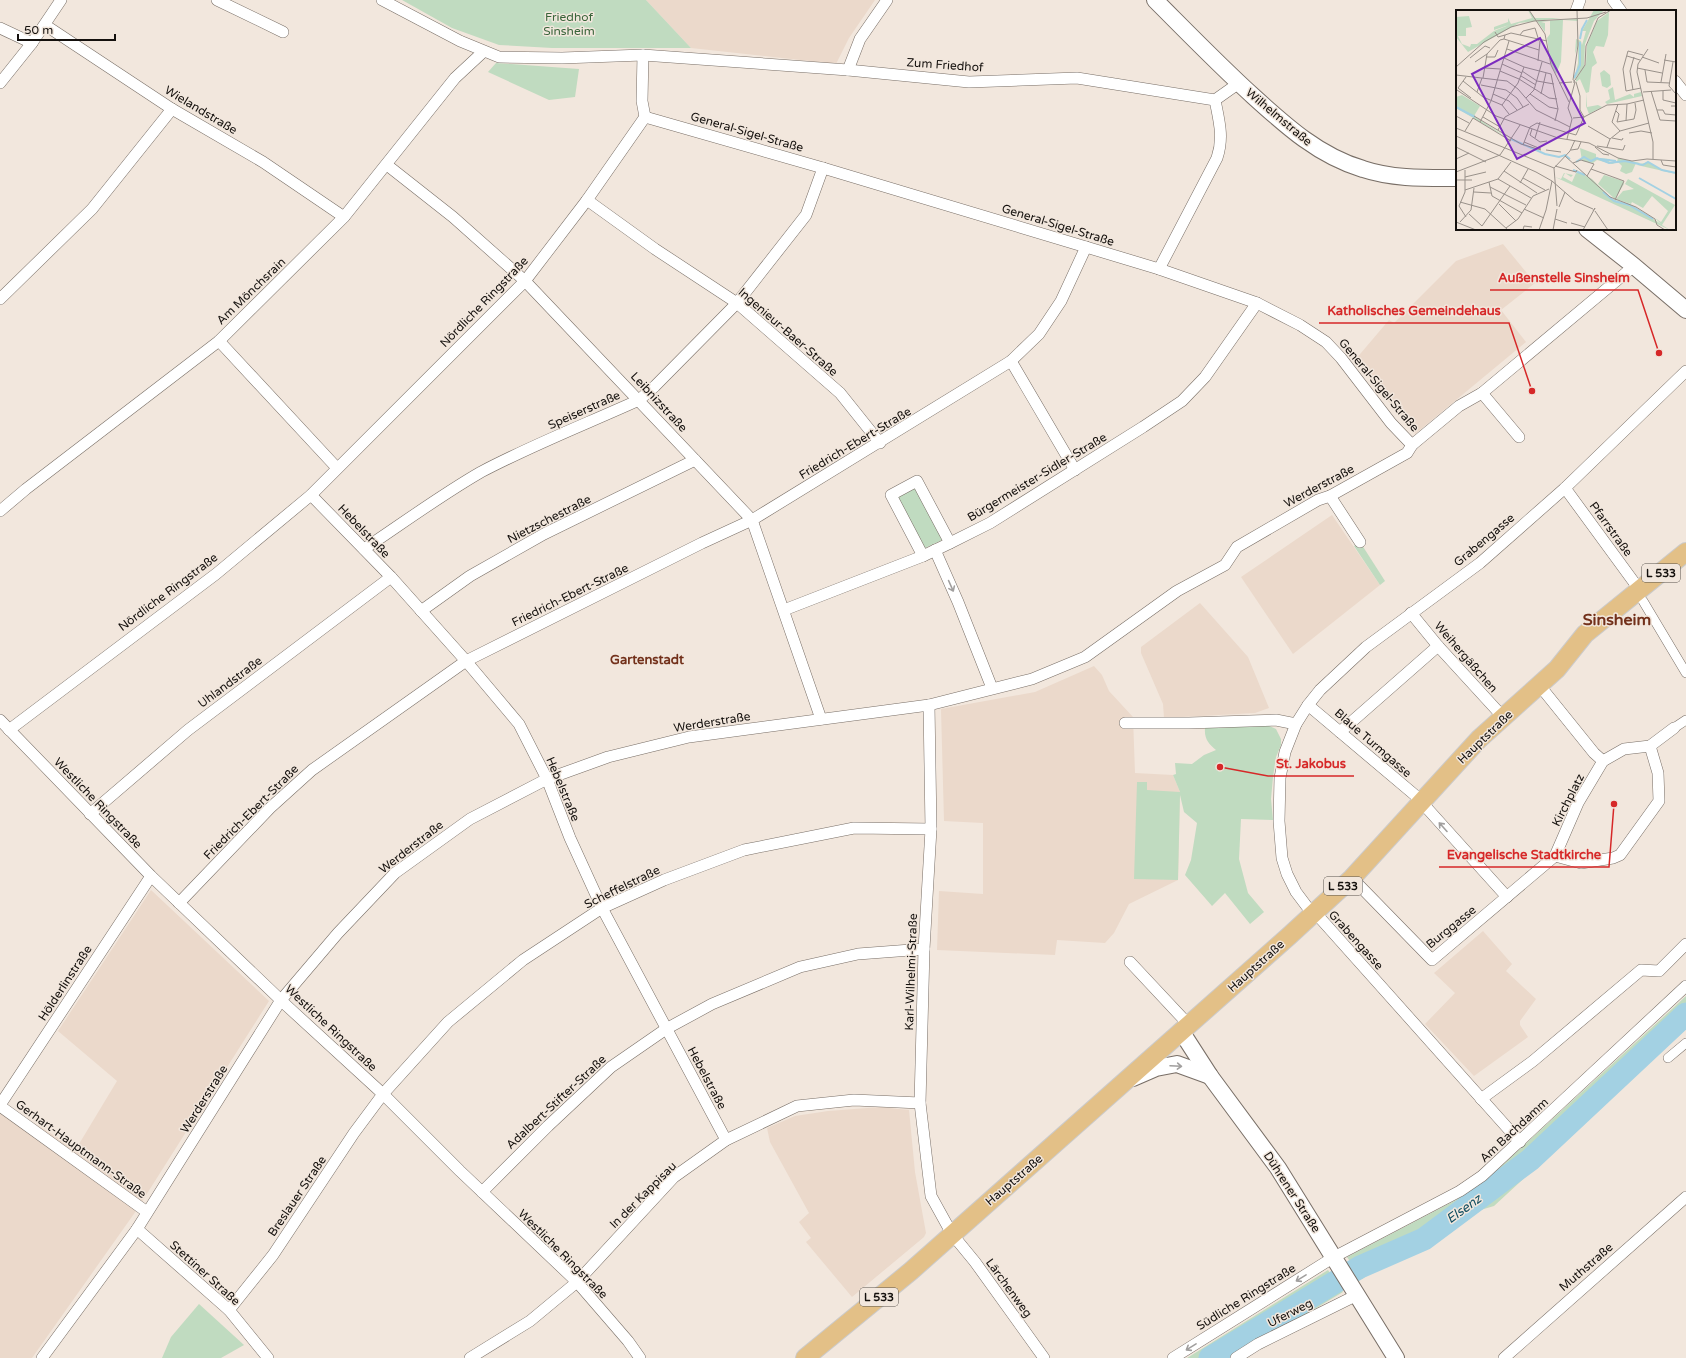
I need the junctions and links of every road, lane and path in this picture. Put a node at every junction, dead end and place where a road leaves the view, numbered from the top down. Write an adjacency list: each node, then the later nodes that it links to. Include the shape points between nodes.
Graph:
1 (61, 0): 10 (street)
2 (217, 0): 12 (street)
3 (382, 0): 14 (street, Zum Friedhof)
4 (887, 0): 16 (street, via 860,39)
5 (1155, 0): 19 (main road, Wilhelmstraße)
6 (1580, 0): 8 (street)
7 (1613, 0): 9 (street)
8 (1576, 10)
9 (1620, 10)
10 (45, 25): 13 (street); 22 (street, Wielandstraße)
11 (0, 28): 13 (street)
12 (282, 32)
13 (32, 43): 18 (street)
14 (483, 52): 15 (street, Zum Friedhof, via 499,57); 24 (street, Am Mönchsrain, via 455,78)
15 (643, 55): 16 (street, Zum Friedhof); 23 (street, via 642,101)
16 (848, 70): 21 (street, Zum Friedhof, via 969,82 1077,78)
17 (1676, 82): 20 (street)
18 (0, 83)
19 (1239, 83): 21 (street); 26 (main road, Wilhelmstraße, via 1285,125 1314,147 1345,163 1377,173 1406,177)
20 (1686, 95)
21 (1215, 100): 32 (street, via 1221,130 1221,146)
22 (172, 109): 28 (street, Wielandstraße, via 263,162); 34 (street, via 92,209)
23 (645, 117): 25 (street, General-Sigel-Straße); 27 (street, Nördliche Ringstraße)
24 (387, 165): 28 (street, Am Mönchsrain); 33 (street, Leibnizstraße, via 453,217)
25 (823, 168): 30 (street, General-Sigel-Straße); 35 (street, Speiserstraße, via 806,215)
26 (1456, 178)
27 (587, 200): 33 (street, Nördliche Ringstraße); 35 (street, Ingenieur-Baer-Straße)
28 (344, 218): 38 (street, Am Mönchsrain)
29 (1588, 230): 31 (main road)
30 (1086, 247): 32 (street, General-Sigel-Straße); 39 (street, Friedrich-Ebert-Straße, via 1061,301 1039,334)
31 (1634, 266): 37 (main road); 41 (street, Werderstraße)
32 (1159, 269): 36 (street, General-Sigel-Straße)
33 (526, 281): 42 (street, Leibnizstraße); 47 (street, Nördliche Ringstraße)
34 (0, 299)
35 (737, 303): 42 (street, Speiserstraße); 44 (street, Ingenieur-Baer-Straße, via 840,393)
36 (1257, 303): 45 (street, General-Sigel-Straße, via 1300,325 1326,342 1391,423); 48 (street, Bürgermeister-Sidler-Straße, via 1205,377 1182,401)
37 (1686, 310)
38 (219, 341): 47 (street); 52 (street, Am Mönchsrain)
39 (1011, 361): 44 (street, Friedrich-Ebert-Straße); 48 (street)
40 (1686, 371): 49 (street, Grabengasse)
41 (1482, 393): 43 (street); 45 (street, Werderstraße, via 1459,406)
42 (639, 400): 46 (street, Leibnizstraße); 56 (street, Speiserstraße, via 482,472 453,488)
43 (1518, 437)
44 (880, 443): 53 (street, Friedrich-Ebert-Straße)
45 (1412, 445): 51 (street, Werderstraße, via 1407,453)
46 (695, 460): 53 (street, Leibnizstraße); 64 (street, Nietzschestraße, via 544,534 470,576)
47 (337, 468): 50 (street, Nördliche Ringstraße)
48 (1075, 470): 55 (street, Bürgermeister-Sidler-Straße, via 990,523)
49 (1564, 488): 61 (street, Pfarrstraße); 65 (street, Grabengasse, via 1480,563)
50 (311, 494): 56 (street, Hebelstraße); 80 (street, Nördliche Ringstraße, via 216,574)
51 (1330, 496): 54 (street); 70 (street, Werderstraße, via 1318,500 1238,547 1225,565 1177,591 1085,657 1032,679)
52 (0, 511)
53 (752, 520): 63 (street, Leibnizstraße); 67 (street, Friedrich-Ebert-Straße)
54 (1360, 542)
55 (950, 543): 57 (street, Bürgermeister-Sidler-Straße); 59 (street, via 917,481 891,495)
56 (364, 548): 60 (street, Hebelstraße)
57 (935, 550): 59 (street, Bürgermeister-Sidler-Straße); 70 (street, one-way to 70)
58 (1686, 552): 69 (main road, Hauptstraße / L 533, via 1585,634)
59 (923, 556): 63 (street, Bürgermeister-Sidler-Straße)
60 (391, 577): 64 (street, Hebelstraße); 86 (street, Uhlandstraße, via 188,730)
61 (1636, 585)
62 (1643, 601): 68 (street)
63 (784, 610): 74 (street, Leibnizstraße)
64 (421, 611): 67 (street, Hebelstraße)
65 (1411, 613): 66 (street, Weihergäßchen); 72 (street, Grabengasse, via 1366,646)
66 (1438, 646): 73 (street, Weihergäßchen); 81 (street)
67 (466, 661): 84 (street, Hebelstraße, via 518,724); 92 (street, Friedrich-Ebert-Straße, via 312,770 270,808)
68 (1686, 673)
69 (1540, 686): 73 (main road, Hauptstraße / L 533); 83 (street, via 1594,753)
70 (992, 688): 71 (street, Werderstraße)
71 (930, 705): 74 (street, Werderstraße); 87 (street, Karl-Wilhelmi-Straße)
72 (1308, 705): 78 (street, Grabengasse); 81 (street, Blaue Turmgasse)
73 (1503, 718): 85 (main road, Hauptstraße / L 533)
74 (821, 719): 84 (street, Werderstraße, via 689,737 608,757)
75 (0, 720): 80 (street, Westliche Ringstraße)
76 (1686, 720): 79 (street)
77 (1125, 723): 78 (street, via 1276,720)
78 (1296, 724): 94 (street, Grabengasse, via 1285,752 1280,778 1279,821 1282,858 1296,892)
79 (1674, 728): 82 (street)
80 (9, 730): 86 (street, Westliche Ringstraße)
81 (1340, 732): 85 (street, Blaue Turmgasse)
82 (1650, 746): 83 (street, Kirchplatz, via 1624,749); 88 (street, via 1658,774 1659,801 1620,855 1581,863)
83 (1604, 761): 88 (street, Kirchplatz, via 1578,804)
84 (547, 779): 93 (street, Hebelstraße); 99 (street, Werderstraße, via 470,819 395,873 338,933)
85 (1421, 802): 90 (main road, Hauptstraße / L 533); 91 (street, Blaue Turmgasse, one-way to 85)
86 (90, 814): 89 (street, Westliche Ringstraße)
87 (931, 829): 93 (street, Scheffelstraße, via 854,828 744,850 664,880); 96 (street, Karl-Wilhelmi-Straße)
88 (1555, 856): 91 (street, Burggasse)
89 (151, 876): 92 (street, Westliche Ringstraße); 109 (street, Hölderlinstraße)
90 (1352, 878): 91 (street, Burggasse, via 1432,960); 94 (main road, Hauptstraße / L 533)
91 (1507, 897)
92 (179, 903): 99 (street, Westliche Ringstraße)
93 (602, 908): 101 (street, Hebelstraße); 106 (street, Scheffelstraße, via 523,960 448,1022)
94 (1314, 913): 100 (main road, Hauptstraße / L 533); 107 (street, Grabengasse)
95 (1686, 944): 107 (street, via 1659,971 1641,970 1533,1061)
96 (924, 949): 101 (street, Adalbert-Stifter-Straße, via 858,954 800,968 712,1004); 108 (street, Karl-Wilhelmi-Straße)
97 (1130, 962): 100 (street)
98 (1686, 986): 111 (street, Am Bachdamm)
99 (281, 1000): 106 (street, Westliche Ringstraße); 114 (street, Werderstraße)
100 (1184, 1028): 104 (main road, Dührener Straße); 105 (main road, Hauptstraße / L 533)
101 (666, 1029): 110 (street, Hebelstraße); 112 (street, Adalbert-Stifter-Straße, via 611,1067)
102 (1686, 1043): 103 (street)
103 (1668, 1058)
104 (1210, 1076): 105 (main road, one-way to 104, via 1156,1068 1177,1064); 117 (main road, Dührener Straße, via 1278,1168)
105 (1126, 1081): 116 (main road, Hauptstraße / L 533)
106 (383, 1094): 112 (street, Westliche Ringstraße); 120 (street, Breslauer Straße, via 273,1255)
107 (1480, 1099): 111 (street, Grabengasse)
108 (920, 1103): 110 (street, In der Kappisau, via 854,1100 797,1106); 116 (street, Karl-Wilhelmi-Straße, via 931,1196)
109 (0, 1105): 114 (street, Gerhart-Hauptmann-Straße)
110 (726, 1140): 118 (street, In der Kappisau, via 674,1177)
111 (1520, 1142): 117 (street, Am Bachdamm, via 1482,1176 1460,1191)
112 (482, 1192): 118 (street, Westliche Ringstraße)
113 (1686, 1197): 130 (street, Muthstraße)
114 (147, 1212): 115 (street, Werderstraße)
115 (137, 1229): 120 (street, Stettiner Straße); 121 (street, Werderstraße)
116 (952, 1234): 125 (main road, Hauptstraße / L 533); 126 (street, Lärchenweg)
117 (1335, 1260): 119 (main road, Dührener Straße); 127 (street, Südliche Ringstraße, one-way to 127)
118 (577, 1282): 123 (street, In der Kappisau, via 530,1321); 124 (street, Westliche Ringstraße)
119 (1355, 1291): 128 (street, Uferweg); 129 (main road, Dührener Straße)
120 (229, 1310): 122 (street, Stettiner Straße)
121 (42, 1358)
122 (268, 1358)
123 (470, 1358)
124 (640, 1358)
125 (805, 1358)
126 (1044, 1358)
127 (1173, 1358)
128 (1236, 1358)
129 (1396, 1358)
130 (1504, 1358)

